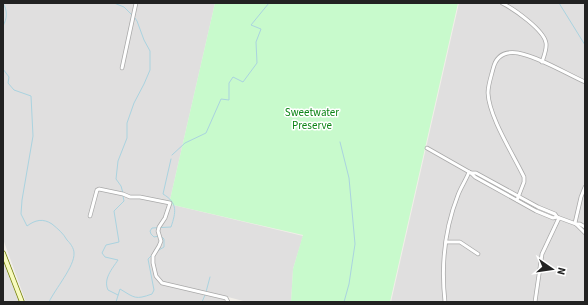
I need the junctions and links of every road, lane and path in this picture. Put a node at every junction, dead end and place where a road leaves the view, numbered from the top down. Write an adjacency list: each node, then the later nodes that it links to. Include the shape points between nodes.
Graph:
1 (136, 3): 5 (street)
2 (502, 3): 3 (street)
3 (506, 4): 4 (street, via 539,30 544,37 546,46)
4 (542, 62): 6 (street); 10 (street, via 519,53 504,54 494,65 489,85 492,112 524,177)
5 (122, 68)
6 (585, 82)
7 (427, 148): 8 (street)
8 (470, 173): 10 (street, via 476,173); 11 (street); 17 (street, via 457,199)
9 (585, 187): 14 (street)
10 (519, 196): 11 (street); 13 (street)
11 (517, 200): 13 (street, via 536,211 553,218)
12 (90, 216): 21 (street, via 97,190 102,189 130,197 170,203 166,218 159,227 161,241 153,256 156,276 162,283 226,298)
13 (558, 217): 14 (street); 23 (street, via 542,254)
14 (575, 223): 15 (street); 16 (street)
15 (585, 227)
16 (585, 233)
17 (446, 242): 19 (street, via 460,242); 22 (street, via 443,269)
18 (3, 253): 20 (street)
19 (478, 254)
20 (22, 302)
21 (228, 302)
22 (445, 302)
23 (535, 302)

